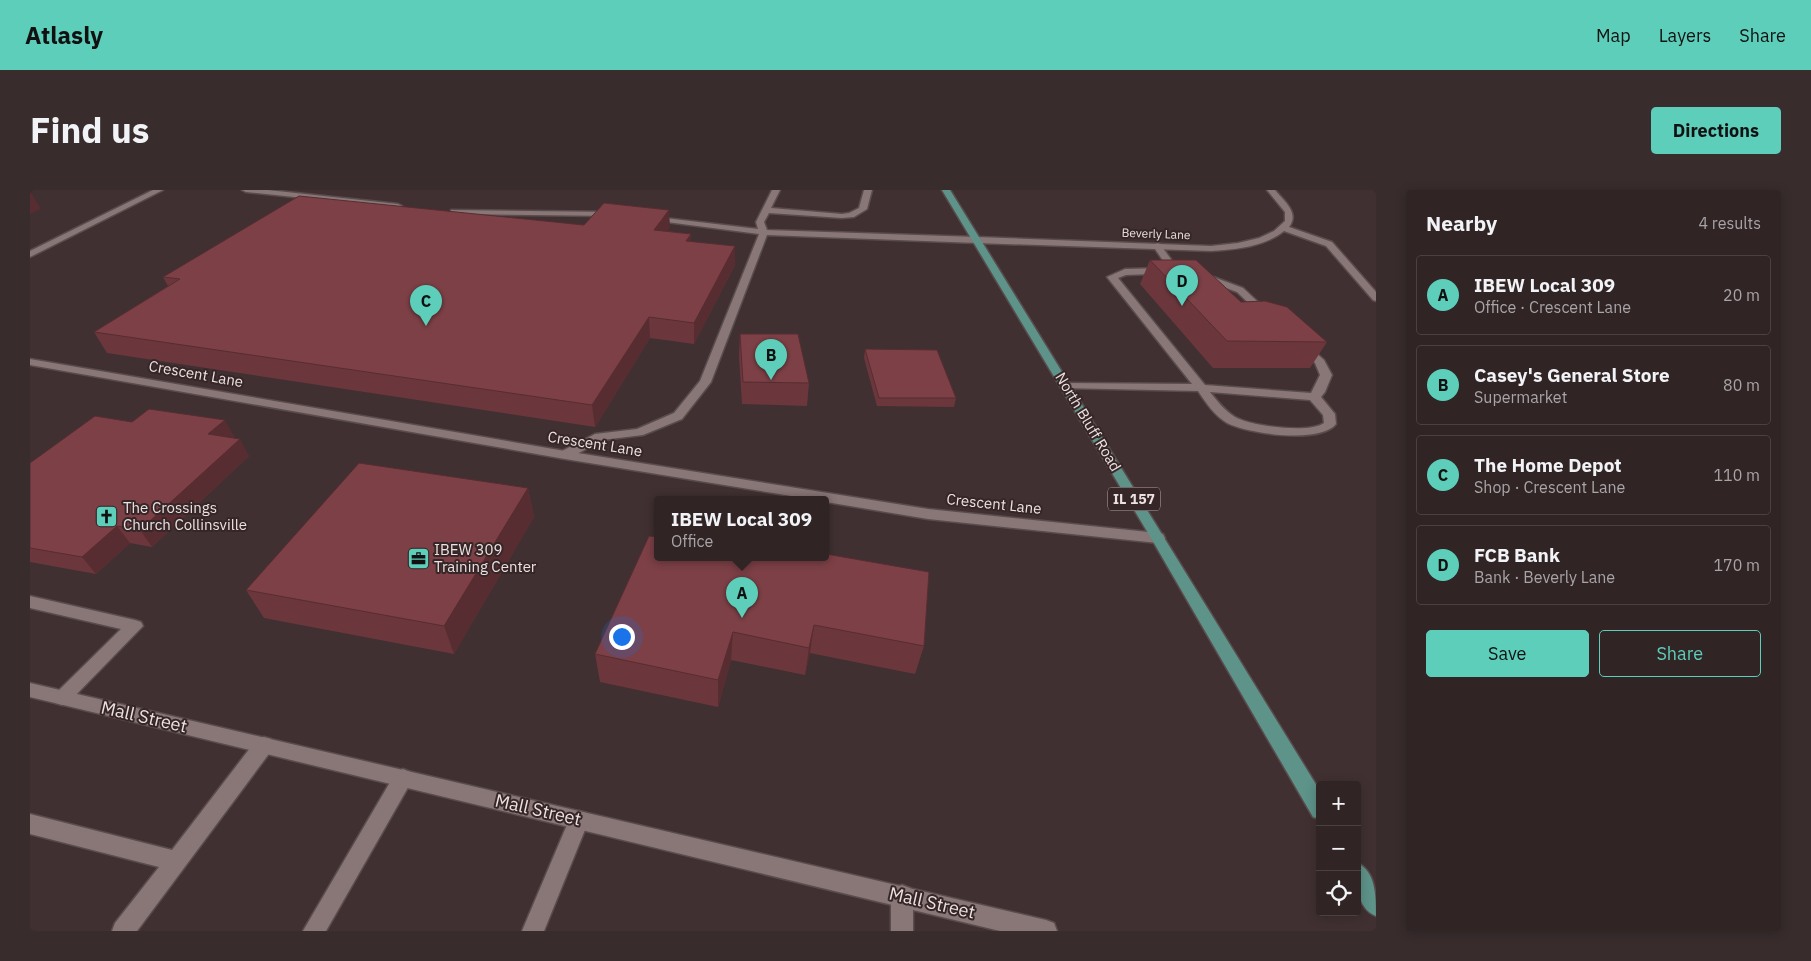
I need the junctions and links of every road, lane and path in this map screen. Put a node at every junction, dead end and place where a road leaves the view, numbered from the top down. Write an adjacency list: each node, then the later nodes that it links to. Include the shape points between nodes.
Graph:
1 (159, 190): 16 (street)
2 (246, 190): 7 (street)
3 (776, 190): 8 (street)
4 (868, 190): 8 (street, via 863,209 851,215)
5 (946, 190): 14 (main road, North Bluff Road / IL 157)
6 (1271, 190): 12 (street, via 1289,212 1290,221)
7 (408, 207)
8 (767, 210): 13 (street, via 760,222)
9 (443, 211): 10 (street)
10 (624, 215)
11 (639, 217): 13 (street, Beverly Lane)
12 (1284, 228): 15 (street, Beverly Lane, via 1272,236 1234,246); 18 (street, via 1329,244)
13 (764, 232): 14 (street, Beverly Lane); 25 (street, via 705,382 678,416 639,432 599,438)
14 (978, 240): 15 (street, Beverly Lane); 22 (main road, North Bluff Road / IL 157)
15 (1157, 246): 17 (street)
16 (30, 254)
17 (1175, 271): 19 (street, via 1205,276 1240,290); 23 (street, via 1125,272 1112,277)
18 (1376, 298)
19 (1275, 322)
20 (1294, 339): 24 (street, via 1320,362 1326,376)
21 (30, 362): 25 (street, Crescent Lane)
22 (1066, 386): 23 (street); 28 (main road, North Bluff Road / IL 157)
23 (1201, 388): 24 (street); 24 (street, via 1217,409 1248,427 1322,430 1330,424 1329,414)
24 (1314, 397)
25 (564, 455): 26 (street, Crescent Lane)
26 (817, 496)
27 (829, 498): 28 (street, Crescent Lane, via 928,514)
28 (1158, 538): 34 (main road, North Bluff Road / IL 157)
29 (30, 602): 31 (street, via 136,626)
30 (30, 690): 31 (street, Mall Street)
31 (62, 698): 32 (street, Mall Street)
32 (264, 746): 33 (street, Mall Street); 37 (street)
33 (403, 778): 35 (street, Mall Street); 42 (street)
34 (1316, 803)
35 (579, 820): 39 (street, Mall Street); 43 (street)
36 (30, 824): 37 (street)
37 (176, 861): 41 (street)
38 (1361, 880): 40 (main road)
39 (902, 896): 44 (street); 45 (street, Mall Street)
40 (1376, 904)
41 (122, 931)
42 (314, 931)
43 (533, 931)
44 (902, 931)
45 (1046, 931)

